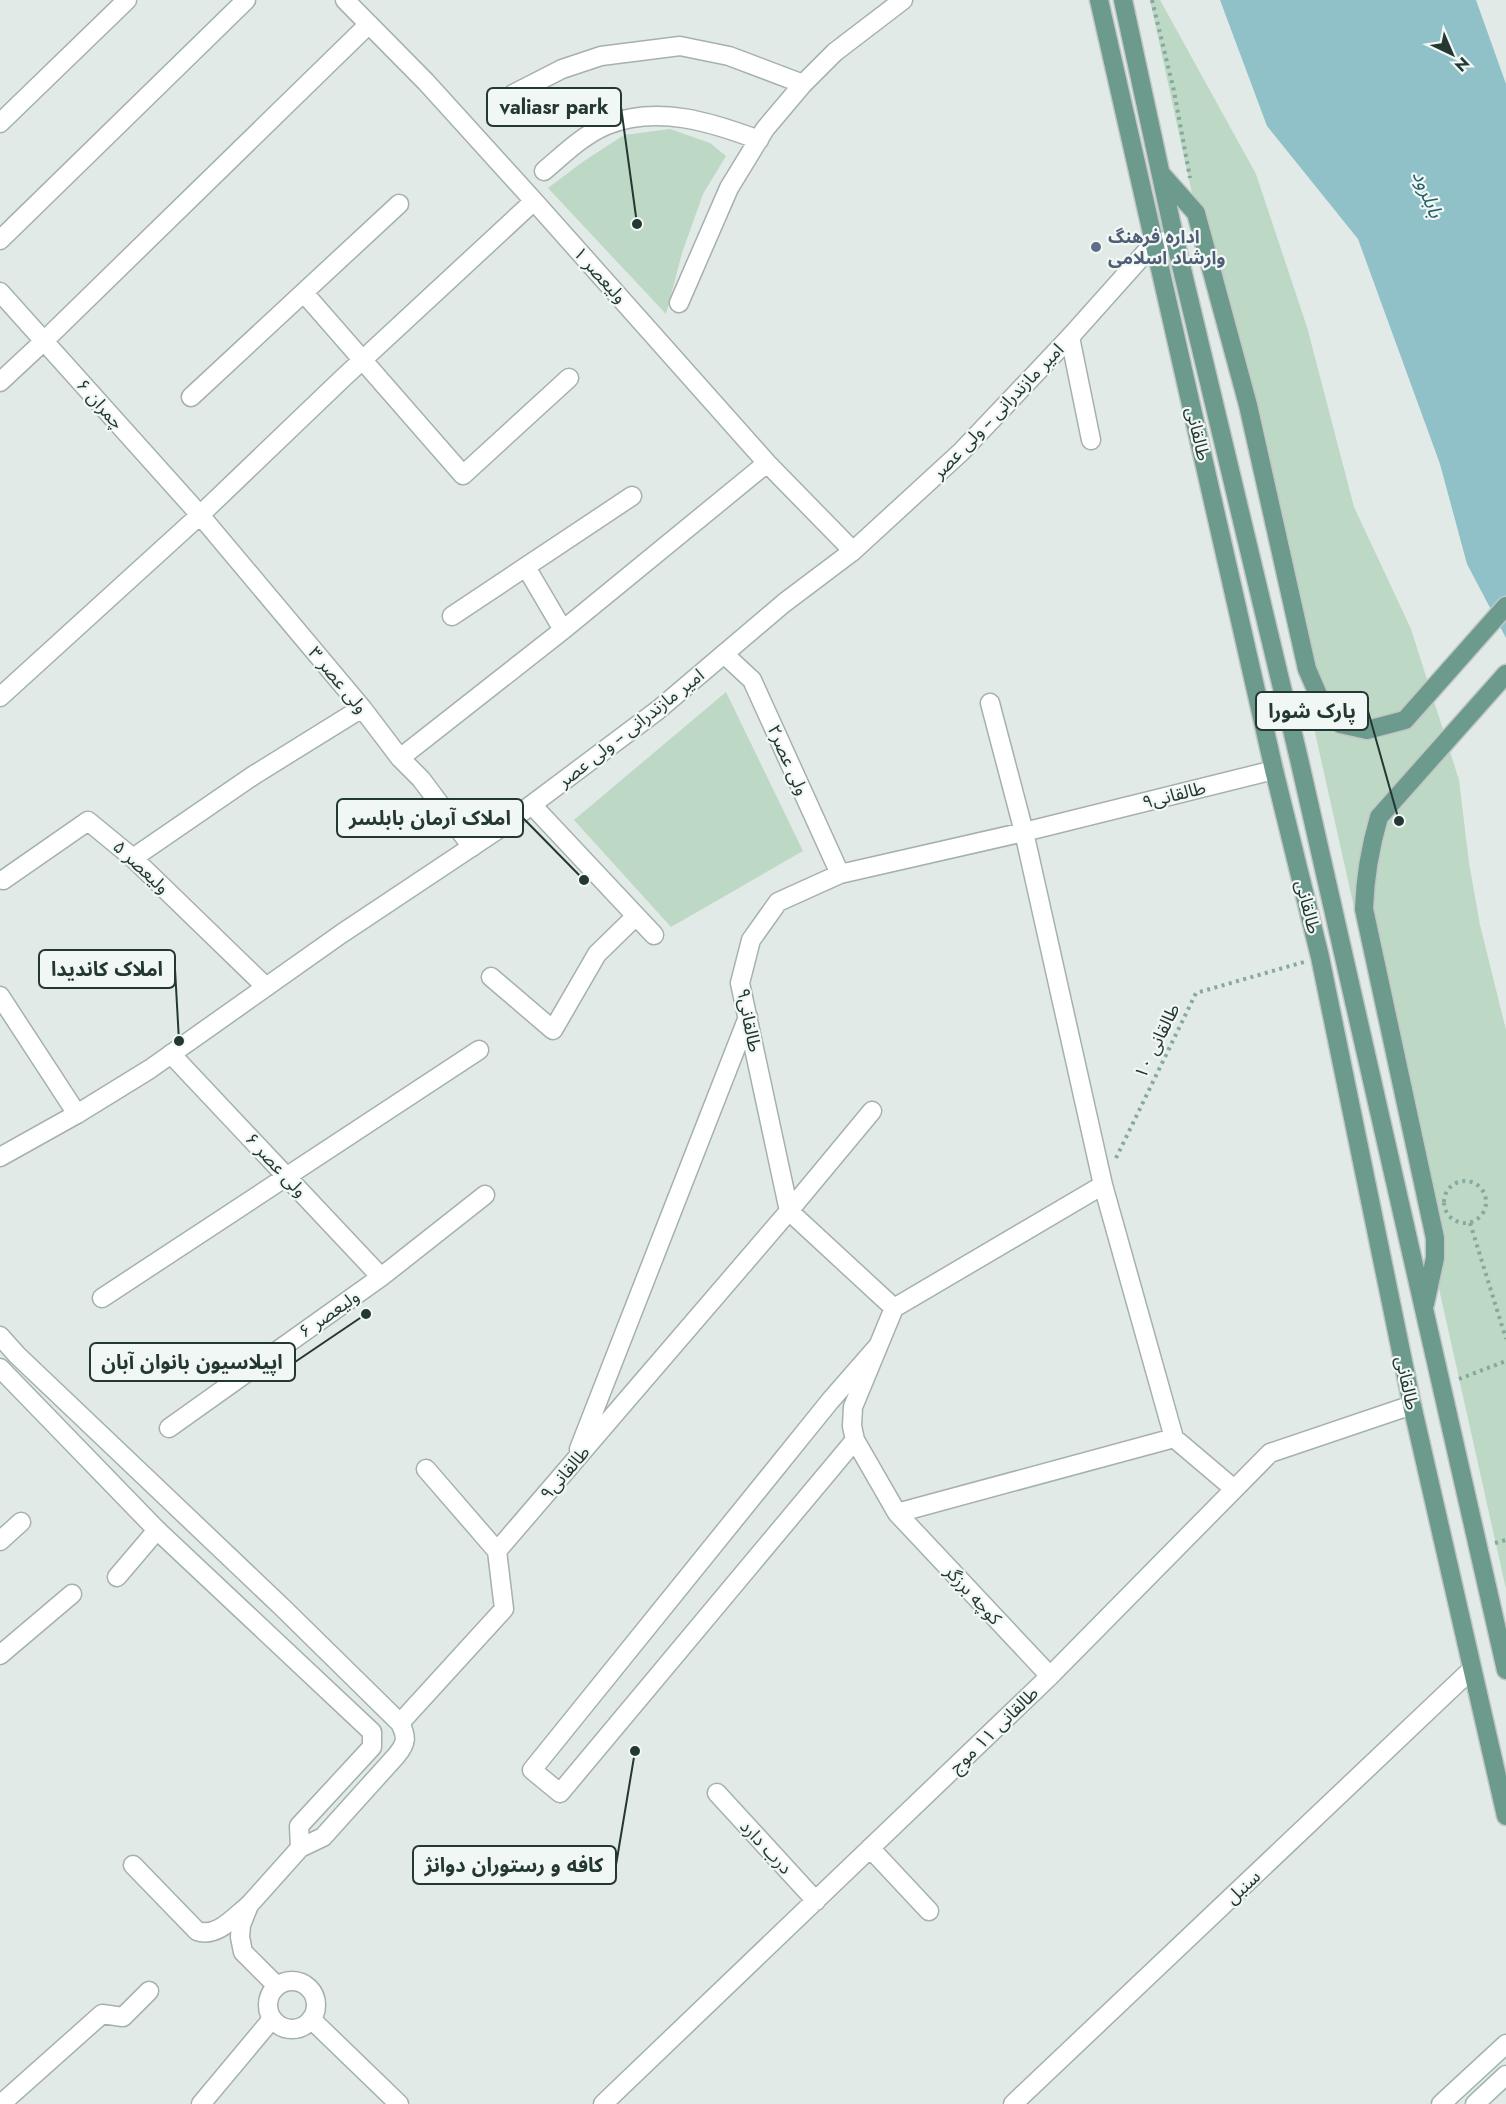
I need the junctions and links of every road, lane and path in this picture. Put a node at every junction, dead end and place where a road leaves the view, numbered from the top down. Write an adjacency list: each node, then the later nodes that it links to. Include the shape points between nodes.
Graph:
1 (127, 0): 11 (street)
2 (246, 0): 18 (street)
3 (345, 0): 8 (street, ولیعصر ۱)
4 (903, 0): 9 (street, via 835,52)
5 (1099, 0): 20 (main road, طالقانی)
6 (1123, 0): 14 (main road, طالقانی)
7 (1152, 0): 15 (path)
8 (369, 24): 16 (street, ولیعصر ۱); 25 (street)
9 (803, 84): 10 (street, via 729,56 681,46 601,56 562,69); 12 (street)
10 (513, 94)
11 (0, 123)
12 (759, 140): 13 (street, via 682,117 644,116 607,125 576,143); 23 (street, via 729,188)
13 (544, 171)
14 (1161, 173): 19 (main road, طالقانی); 36 (main road, via 1196,213 1248,405 1307,669 1326,713 1341,724 1367,730 1405,720)
15 (1190, 180)
16 (534, 201): 26 (street); 31 (street, ولیعصر ۱)
17 (399, 204): 22 (street)
18 (0, 240)
19 (1175, 240): 20 (street); 74 (main road, طالقانی, via 1299,759)
20 (1154, 243): 24 (street, امیر مازندرانی -- ولی عصر); 45 (main road, طالقانی)
21 (0, 292): 25 (street, چمران ۶)
22 (304, 293): 26 (street); 29 (street)
23 (679, 303)
24 (1070, 337): 30 (street); 34 (street, امیر مازندرانی -- ولی عصر, via 961,452)
25 (44, 341): 28 (street); 33 (street, چمران ۶)
26 (363, 360): 27 (street, via 464,475); 33 (street)
27 (569, 378)
28 (0, 382)
29 (191, 397)
30 (1090, 440)
31 (767, 463): 34 (street, ولیعصر ۱); 38 (street)
32 (632, 496): 35 (street)
33 (200, 515): 41 (street); 43 (street, ولی عصر ۳)
34 (853, 551): 39 (street, امیر مازندرانی -- ولی عصر)
35 (526, 567): 37 (street); 38 (street)
36 (1506, 606)
37 (452, 616)
38 (563, 630): 44 (street)
39 (724, 654): 46 (street, امیر مازندرانی -- ولی عصر); 50 (street, ولی عصر۲, via 752,680)
40 (1506, 674): 74 (main road, via 1379,817 1365,880 1364,909 1435,1238 1435,1258)
41 (0, 697)
42 (990, 703): 47 (street)
43 (362, 708): 44 (street, ولی عصر ۳); 49 (street, via 254,775)
44 (400, 758): 48 (street, ولی عصر ۳, via 421,779)
45 (1274, 770): 47 (street, طالقانی۹); 54 (main road, طالقانی)
46 (532, 806): 48 (street, امیر مازندرانی -- ولی عصر); 52 (street)
47 (1024, 832): 50 (street, طالقانی۹); 67 (street)
48 (472, 847): 56 (street, امیر مازندرانی -- ولی عصر)
49 (133, 858): 51 (street, ولیعصر ۵, via 88,821); 56 (street, ولیعصر ۵)
50 (840, 874): 58 (street, طالقانی۹, via 778,902 751,940 740,983)
51 (3, 880)
52 (636, 916): 53 (street); 55 (street, via 597,954 553,1030)
53 (654, 935)
54 (1320, 957): 67 (path, طالقانی ۱۰, via 1196,993); 81 (main road, طالقانی)
55 (491, 977)
56 (266, 987): 60 (street, امیر مازندرانی -- ولی عصر)
57 (0, 996): 62 (street)
58 (747, 1017): 69 (street, طالقانی۹); 85 (street)
59 (479, 1050): 66 (street)
60 (171, 1054): 62 (street, امیر مازندرانی -- ولی عصر); 66 (street, ولی عصر ۶)
61 (872, 1111): 69 (street)
62 (77, 1114): 63 (street, امیر مازندرانی -- ولی عصر)
63 (24, 1145): 64 (street); 65 (street)
64 (0, 1157)
65 (0, 1167)
66 (287, 1176): 71 (street, ولی عصر ۶); 72 (street)
67 (1103, 1185): 73 (street); 83 (street)
68 (485, 1195): 71 (street, ولیعصر ۶)
69 (789, 1211): 73 (street); 85 (street, طالقانی۹)
70 (1470, 1222): 70 (path, via 1483,1213 1485,1196 1473,1182 1464,1181 1449,1188 1443,1203 1456,1221); 76 (path)
71 (381, 1277): 82 (street, ولیعصر ۶)
72 (102, 1298)
73 (894, 1308): 77 (street)
74 (1424, 1309): 80 (main road, طالقانی)
75 (0, 1336): 93 (street)
76 (1506, 1339)
77 (878, 1346): 84 (street, via 853,1407); 84 (street, via 532,1770 560,1793)
78 (1506, 1361): 80 (path)
79 (0, 1368): 90 (street)
80 (1442, 1386): 99 (main road, طالقانی)
81 (1412, 1405): 87 (street, طالقانی ۱۱ موج, via 1269,1454); 98 (main road, طالقانی)
82 (169, 1428)
83 (1174, 1438): 87 (street); 88 (street)
84 (855, 1440): 88 (street, کوچه برزگر)
85 (574, 1462): 92 (street, طالقانی۹)
86 (426, 1469): 92 (street)
87 (1233, 1488): 100 (street, طالقانی ۱۱ موج)
88 (897, 1513): 100 (street, کوچه برزگر)
89 (21, 1522): 91 (street)
90 (157, 1530): 94 (street); 95 (street)
91 (0, 1542)
92 (497, 1551): 101 (street, via 504,1609)
93 (230, 1559): 95 (street); 101 (street)
94 (117, 1577)
95 (209, 1579): 104 (street, via 372,1732 372,1747 299,1826)
96 (72, 1594): 97 (street)
97 (0, 1655)
98 (1472, 1669): 103 (main road, طالقانی); 120 (street, سنبل)
99 (1506, 1670)
100 (1050, 1676): 105 (street, طالقانی ۱۱ موج)
101 (400, 1723): 104 (street, via 405,1745 322,1837)
102 (717, 1793): 107 (street, درب دارد)
103 (1506, 1816)
104 (300, 1848): 108 (street)
105 (870, 1848): 107 (street, طالقانی ۱۱ موج); 109 (street)
106 (133, 1865): 108 (street, via 197,1931 205,1934)
107 (816, 1900): 119 (street, طالقانی ۱۱ موج)
108 (249, 1905): 110 (street, via 241,1925 243,1952)
109 (929, 1911)
110 (277, 1986): 112 (street, via 269,1998); 113 (street, via 298,1982 311,1991 316,2005)
111 (149, 1990): 116 (street, via 123,2017 102,2014)
112 (272, 2019): 113 (street, via 289,2029 301,2027); 117 (street)
113 (311, 2019): 118 (street)
114 (1506, 2044): 121 (street)
115 (1506, 2075): 122 (street)
116 (1, 2104)
117 (201, 2104)
118 (399, 2104)
119 (603, 2104)
120 (1013, 2104)
121 (1441, 2104)
122 (1475, 2104)

